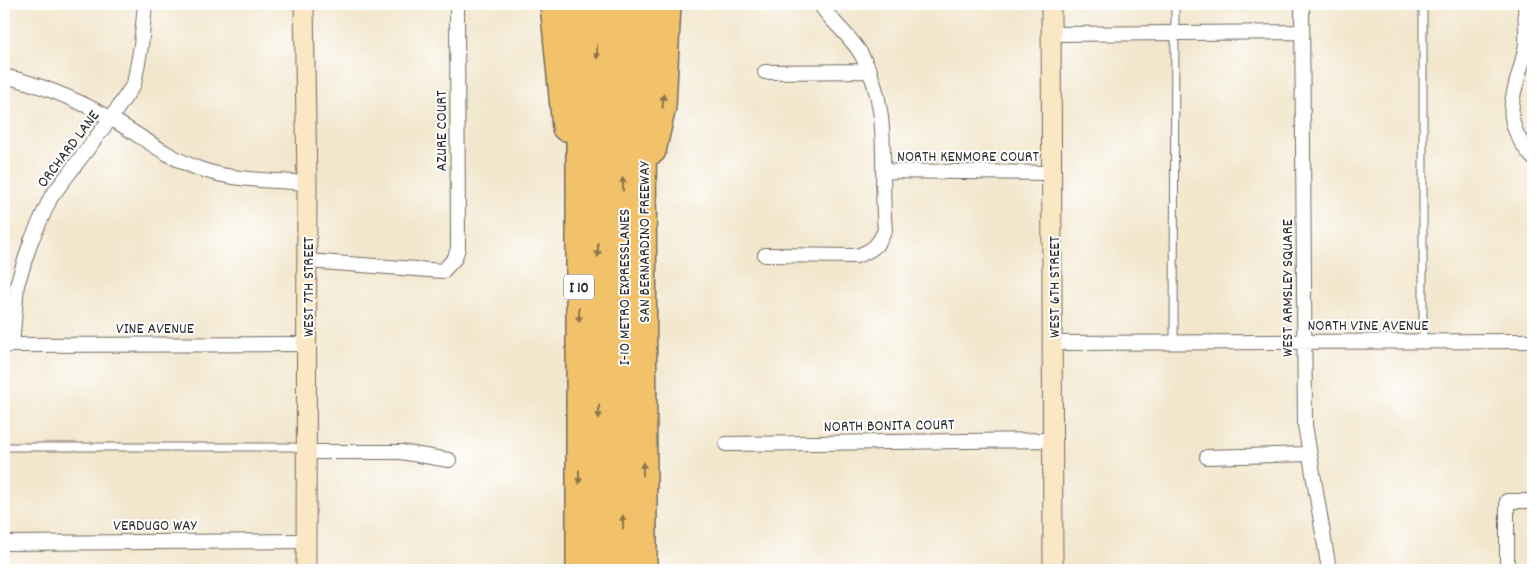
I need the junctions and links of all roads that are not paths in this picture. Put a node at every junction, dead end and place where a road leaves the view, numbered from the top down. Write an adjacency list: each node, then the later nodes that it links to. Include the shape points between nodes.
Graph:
1 (145, 4): 22 (street, ORCHARD LANE, via 142,46 134,84)
2 (304, 4): 26 (street, WEST 7TH STREET)
3 (457, 4): 30 (street, AZURE COURT, via 458,248 455,258 443,271)
4 (554, 4): 28 (highway)
5 (579, 4): 28 (highway, I 10)
6 (597, 4): 50 (highway, I-10 METRO EXPRESSLANES, one-way to 50)
7 (622, 4): 51 (highway, I-10 METRO EXPRESSLANES, one-way to 7)
8 (643, 4): 27 (highway, SAN BERNARDINO FREEWAY)
9 (668, 4): 27 (highway, one-way to 9, via 663,107)
10 (820, 4): 19 (street, via 860,52)
11 (1051, 4): 18 (street, WEST 6TH STREET)
12 (1175, 4): 17 (lane)
13 (1302, 4): 16 (street, WEST ARMSLEY SQUARE)
14 (1423, 4): 34 (lane)
15 (1525, 4): 23 (street, via 1525,48 1510,103 1513,127)
16 (1302, 32): 17 (street); 33 (street, WEST ARMSLEY SQUARE)
17 (1175, 33): 18 (street); 32 (lane)
18 (1052, 34): 25 (street, WEST 6TH STREET)
19 (870, 71): 20 (street); 24 (street, via 879,99)
20 (765, 72)
21 (4, 76): 22 (street, via 66,94)
22 (111, 118): 26 (street, via 168,154 200,169 237,178); 37 (street, ORCHARD LANE, via 51,198 31,242 17,285)
23 (1533, 158)
24 (883, 172): 25 (street, NORTH KENMORE COURT); 29 (street, via 885,230 879,244 870,251 856,256)
25 (1052, 173): 35 (street, WEST 6TH STREET)
26 (307, 183): 30 (street, WEST 7TH STREET)
27 (642, 200): 52 (highway, SAN BERNARDINO FREEWAY, one-way to 27)
28 (580, 251): 49 (highway, I 10, one-way to 49)
29 (765, 255)
30 (307, 262): 36 (street, WEST 7TH STREET)
31 (1533, 341): 34 (street, NORTH VINE AVENUE)
32 (1174, 342): 33 (street, NORTH VINE AVENUE); 35 (street, NORTH VINE AVENUE)
33 (1304, 342): 34 (street, NORTH VINE AVENUE); 42 (street, WEST ARMSLEY SQUARE, via 1305,425)
34 (1423, 342)
35 (1053, 343): 38 (street, WEST 6TH STREET)
36 (306, 344): 37 (street, VINE AVENUE); 41 (street, WEST 7TH STREET)
37 (8, 345)
38 (1053, 440): 39 (street, NORTH BONITA COURT); 53 (street, WEST 6TH STREET)
39 (726, 444)
40 (4, 447): 41 (lane, via 294,447)
41 (305, 452): 44 (street, via 401,452); 46 (street, WEST 7TH STREET)
42 (1309, 454): 43 (street); 54 (street, WEST ARMSLEY SQUARE)
43 (1207, 457)
44 (449, 460)
45 (1533, 501): 55 (street, via 1507,501)
46 (306, 541): 47 (street, VERDUGO WAY); 48 (street, WEST 7TH STREET)
47 (4, 543)
48 (306, 570)
49 (579, 570)
50 (599, 570)
51 (624, 570)
52 (644, 570)
53 (1053, 570)
54 (1329, 570)
55 (1507, 570)

